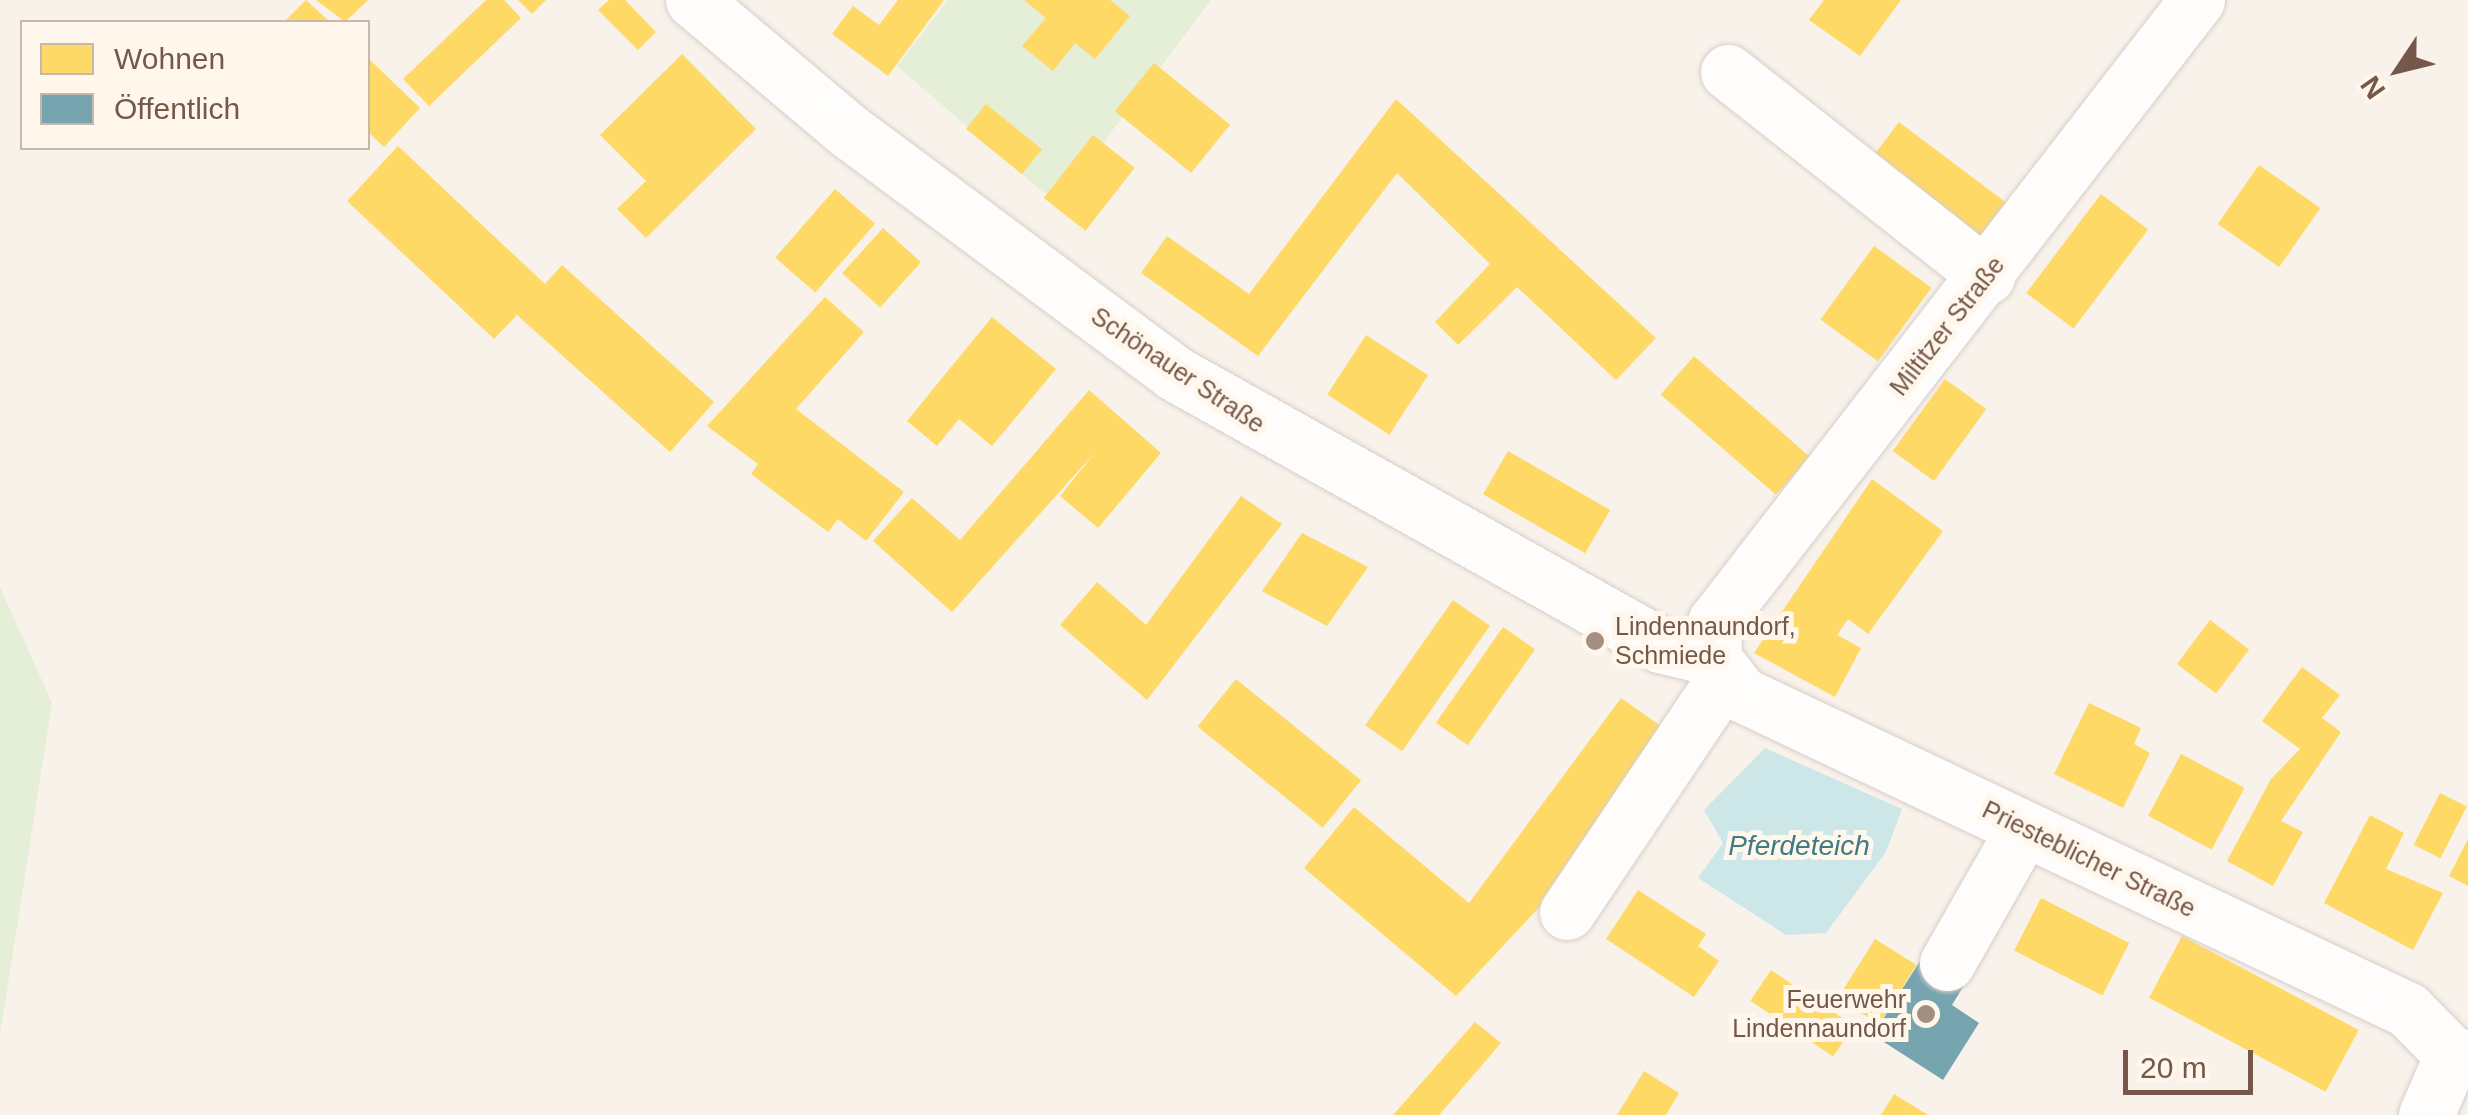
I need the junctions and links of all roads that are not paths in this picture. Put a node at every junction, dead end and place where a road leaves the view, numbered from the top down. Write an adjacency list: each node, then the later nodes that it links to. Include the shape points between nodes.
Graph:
1 (693, 0): 5 (street, Schönauer Straße, via 846,130 1174,373 1660,645)
2 (2198, 0): 4 (street, Miltitzer Straße)
3 (1728, 72): 4 (street)
4 (1987, 276): 5 (street, Miltitzer Straße, via 1715,622)
5 (1719, 668): 6 (street, Priesteblicher Straße); 7 (street)
6 (2024, 828): 8 (street); 9 (street, Priesteblicher Straße, via 2408,1010)
7 (1567, 912)
8 (1947, 962)
9 (2460, 1056): 10 (street)
10 (2426, 1115)

